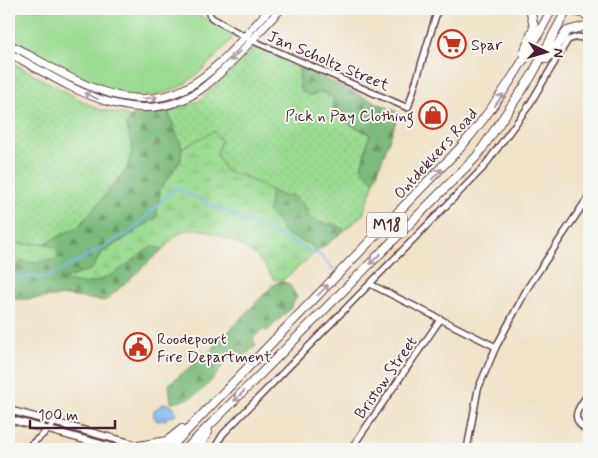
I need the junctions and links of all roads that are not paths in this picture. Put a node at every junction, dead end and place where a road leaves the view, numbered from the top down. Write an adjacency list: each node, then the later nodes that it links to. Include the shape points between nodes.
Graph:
1 (210, 9): 10 (street, Jan Scholtz Street, via 209,14 214,19)
2 (270, 9): 10 (main road)
3 (281, 9): 12 (main road)
4 (530, 9): 15 (main road, via 534,27)
5 (552, 9): 15 (main road, Ontdekkers Road / M18)
6 (567, 9): 8 (main road); 16 (main road, Ontdekkers Road / M18, via 531,77)
7 (437, 12): 12 (street, Jan Scholtz Street, via 408,108)
8 (589, 16)
9 (589, 25): 16 (main road, via 573,28 564,34)
10 (244, 35): 12 (street, Jan Scholtz Street); 13 (main road, one-way to 10, via 100,92 141,99 170,95 197,81)
11 (589, 39): 18 (street, via 577,37 568,40 528,107 483,168)
12 (251, 40): 14 (main road, one-way to 14, via 198,91 175,102 148,107 124,107 96,99)
13 (9, 44)
14 (9, 53)
15 (515, 76): 23 (main road, Ontdekkers Road / M18, one-way to 15, via 442,168 482,123)
16 (499, 127): 24 (main road, Ontdekkers Road / M18, one-way to 24, via 477,156)
17 (589, 196): 20 (street, via 528,287)
18 (370, 284): 19 (street); 37 (street, via 223,434)
19 (440, 320): 20 (street); 38 (street, Bristow Street)
20 (496, 347): 39 (street, via 478,389)
21 (589, 392): 29 (street, via 576,419)
22 (9, 410): 26 (street)
23 (204, 411): 30 (main road, via 167,440); 34 (main road, Ontdekkers Road / M18)
24 (219, 415): 35 (main road, Ontdekkers Road / M18); 36 (main road)
25 (9, 419): 28 (street)
26 (46, 420): 27 (street); 28 (street)
27 (54, 423): 28 (street); 30 (street)
28 (44, 431): 31 (street); 32 (street)
29 (589, 433)
30 (136, 447): 33 (street)
31 (26, 449)
32 (118, 449)
33 (152, 449)
34 (169, 449)
35 (186, 449)
36 (198, 449)
37 (214, 449)
38 (351, 449)
39 (467, 449)

